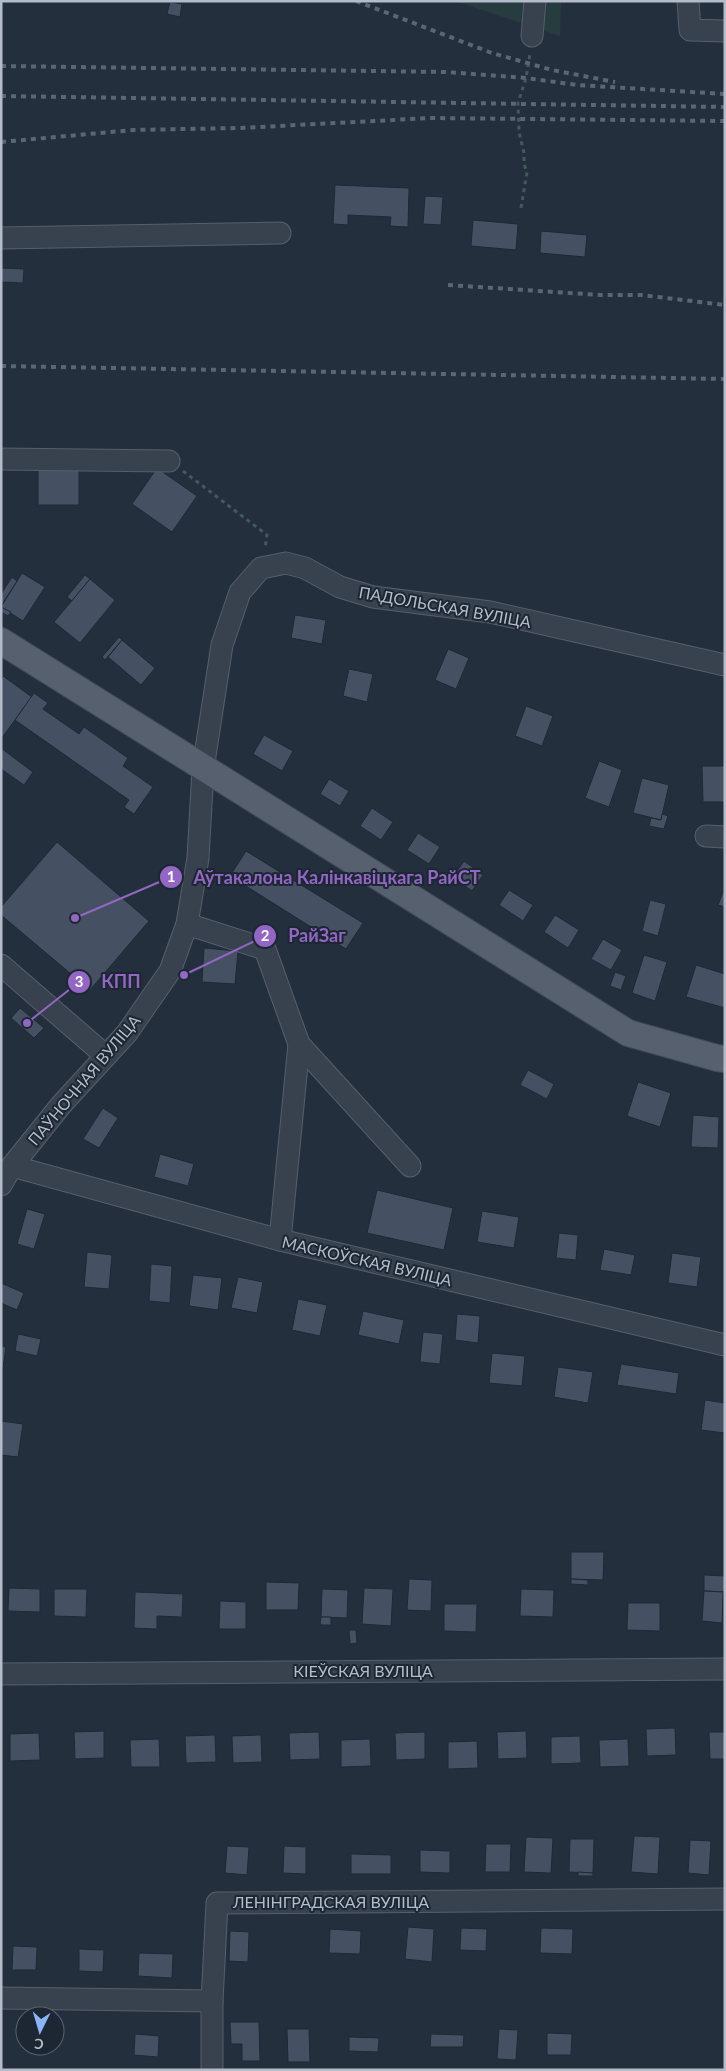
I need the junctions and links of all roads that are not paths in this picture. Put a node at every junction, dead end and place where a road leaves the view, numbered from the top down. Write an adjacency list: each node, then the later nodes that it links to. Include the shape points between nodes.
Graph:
1 (535, 1): 4 (street)
2 (688, 1): 3 (street, via 690,30)
3 (725, 32)
4 (532, 36)
5 (280, 234): 6 (street)
6 (1, 238)
7 (1, 459): 8 (street)
8 (169, 460)
9 (1, 641): 11 (main road)
10 (725, 665): 11 (street, ПАДОЛЬСКАЯ ВУЛІЦА, via 490,612 373,597 340,587 305,568 286,563 261,568 240,592 222,645)
11 (203, 769): 12 (street, ПАЎНОЧНАЯ ВУЛІЦА, via 198,858); 16 (main road, via 628,1033)
12 (187, 924): 14 (street, via 265,949); 15 (street, ПАЎНОЧНАЯ ВУЛІЦА, via 170,971 127,1033)
13 (1, 965): 15 (street)
14 (299, 1044): 18 (street); 20 (street)
15 (106, 1056): 17 (street, ПАЎНОЧНАЯ ВУЛІЦА)
16 (725, 1059)
17 (12, 1166): 19 (street, ПАЎНОЧНАЯ ВУЛІЦА); 20 (street, МАСКОЎСКАЯ ВУЛІЦА)
18 (410, 1166)
19 (1, 1185)
20 (280, 1240): 21 (street, МАСКОЎСКАЯ ВУЛІЦА)
21 (725, 1345)
22 (725, 1669): 23 (street, КІЕЎСКАЯ ВУЛІЦА)
23 (1, 1674)
24 (725, 1899): 26 (street, ЛЕНІНГРАДСКАЯ ВУЛІЦА, via 216,1903)
25 (1, 1998): 26 (street)
26 (212, 2002): 27 (street)
27 (212, 2070)

